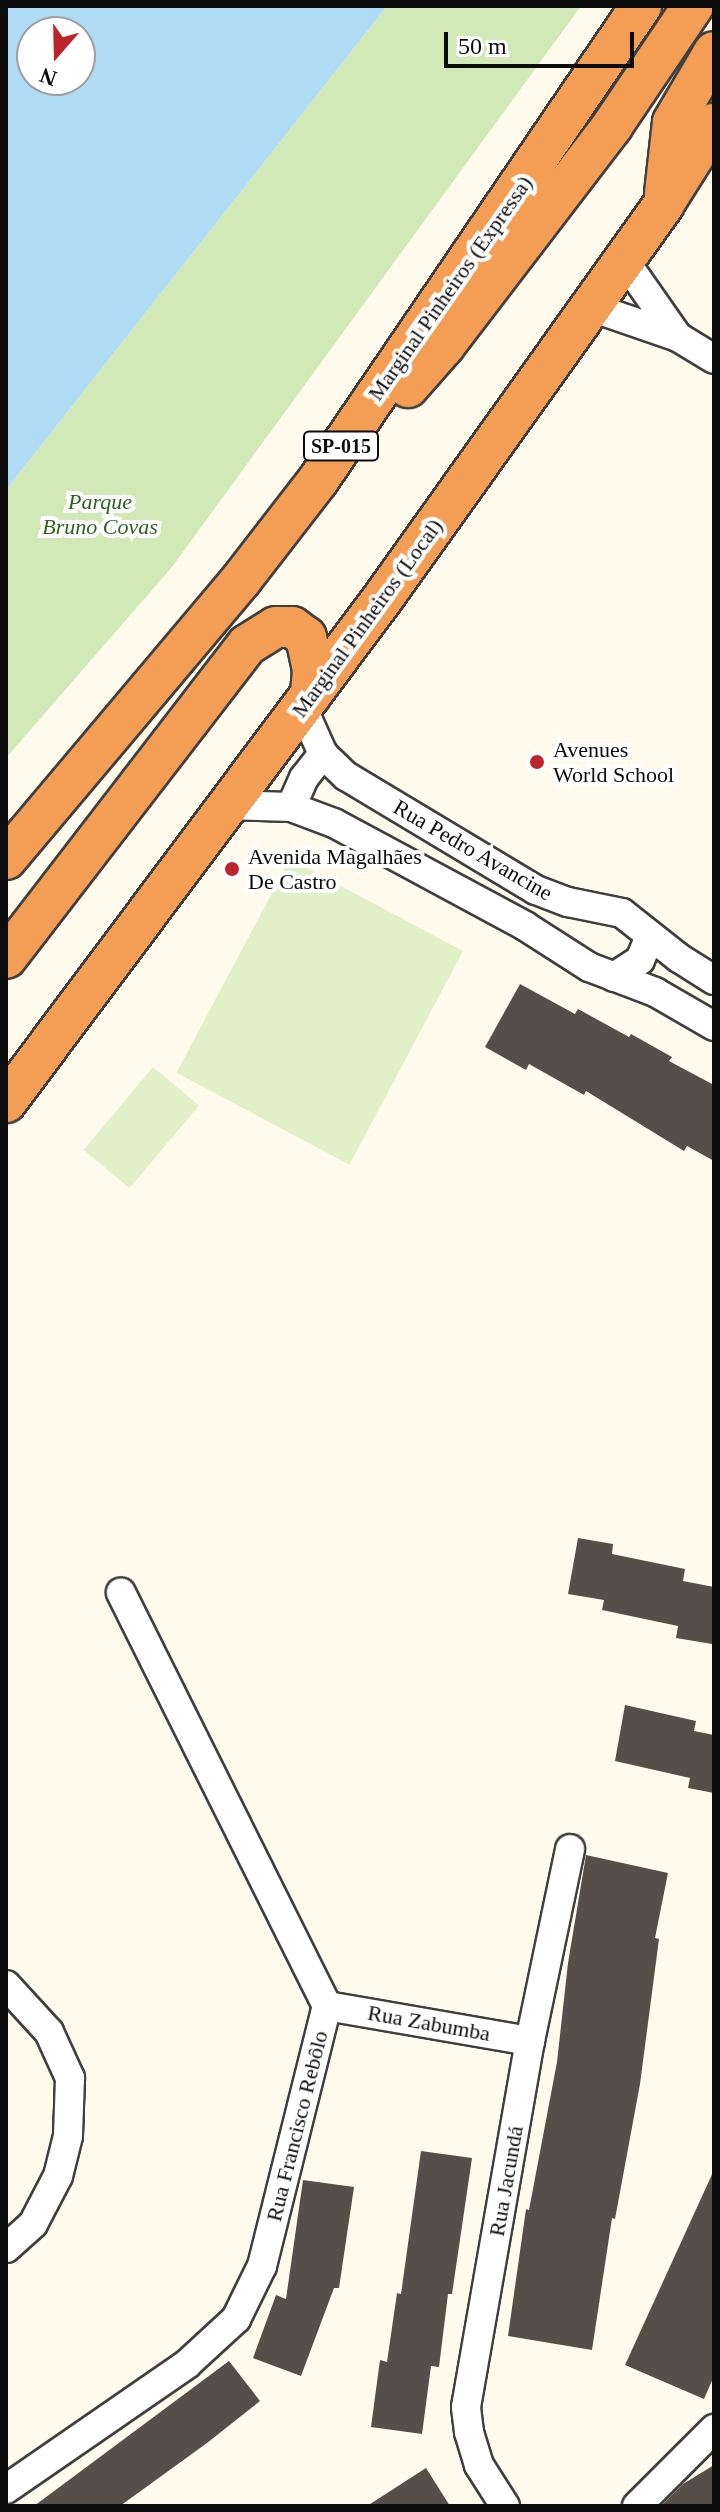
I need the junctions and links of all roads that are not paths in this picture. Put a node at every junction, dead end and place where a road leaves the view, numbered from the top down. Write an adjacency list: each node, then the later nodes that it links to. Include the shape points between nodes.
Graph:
1 (641, 6): 10 (highway, Marginal Pinheiros (Expressa) / SP-015)
2 (693, 6): 10 (highway, via 612,126 444,346)
3 (714, 52): 5 (highway, via 673,122)
4 (714, 124): 5 (highway, Marginal Pinheiros (Local))
5 (663, 205): 6 (highway, Marginal Pinheiros (Local))
6 (624, 260): 7 (highway, Marginal Pinheiros (Local)); 8 (street)
7 (591, 307): 8 (street); 11 (highway, Marginal Pinheiros (Local))
8 (678, 337): 9 (street)
9 (714, 359)
10 (319, 479): 15 (highway, Marginal Pinheiros (Expressa) / SP-015, via 241,580)
11 (307, 701): 12 (street, Rua Pedro Avancine); 13 (highway, Marginal Pinheiros (Local)); 19 (highway, via 313,670 306,637 292,627 276,627 247,645)
12 (323, 754): 14 (street); 16 (street, Rua Pedro Avancine, via 346,776 536,890)
13 (227, 805): 14 (street, Rua Pedro Avancine); 23 (highway, Marginal Pinheiros (Local))
14 (291, 807): 18 (street, Rua Pedro Avancine, via 334,823)
15 (6, 859)
16 (583, 905): 17 (street, Rua Pedro Avancine, via 622,913); 18 (street, via 570,924)
17 (650, 936): 20 (street, via 640,960); 21 (street, Rua Pedro Avancine)
18 (566, 950): 20 (street, Rua Pedro Avancine)
19 (6, 958)
20 (614, 977): 22 (street, Rua Pedro Avancine, via 655,992)
21 (714, 980)
22 (714, 1026)
23 (6, 1102)
24 (121, 1592): 27 (street, Rua Francisco Rebôlo)
25 (570, 1849): 28 (street, Rua Jacundá)
26 (6, 1985): 29 (street, via 49,2032 70,2078 68,2136 58,2176 33,2224)
27 (327, 2006): 28 (street, Rua Zabumba); 31 (street, Rua Francisco Rebôlo, via 262,2266 236,2319 187,2364)
28 (530, 2041): 32 (street, Rua Jacundá, via 466,2407 479,2465)
29 (6, 2248)
30 (714, 2429): 33 (street)
31 (6, 2489)
32 (505, 2506)
33 (637, 2506)

